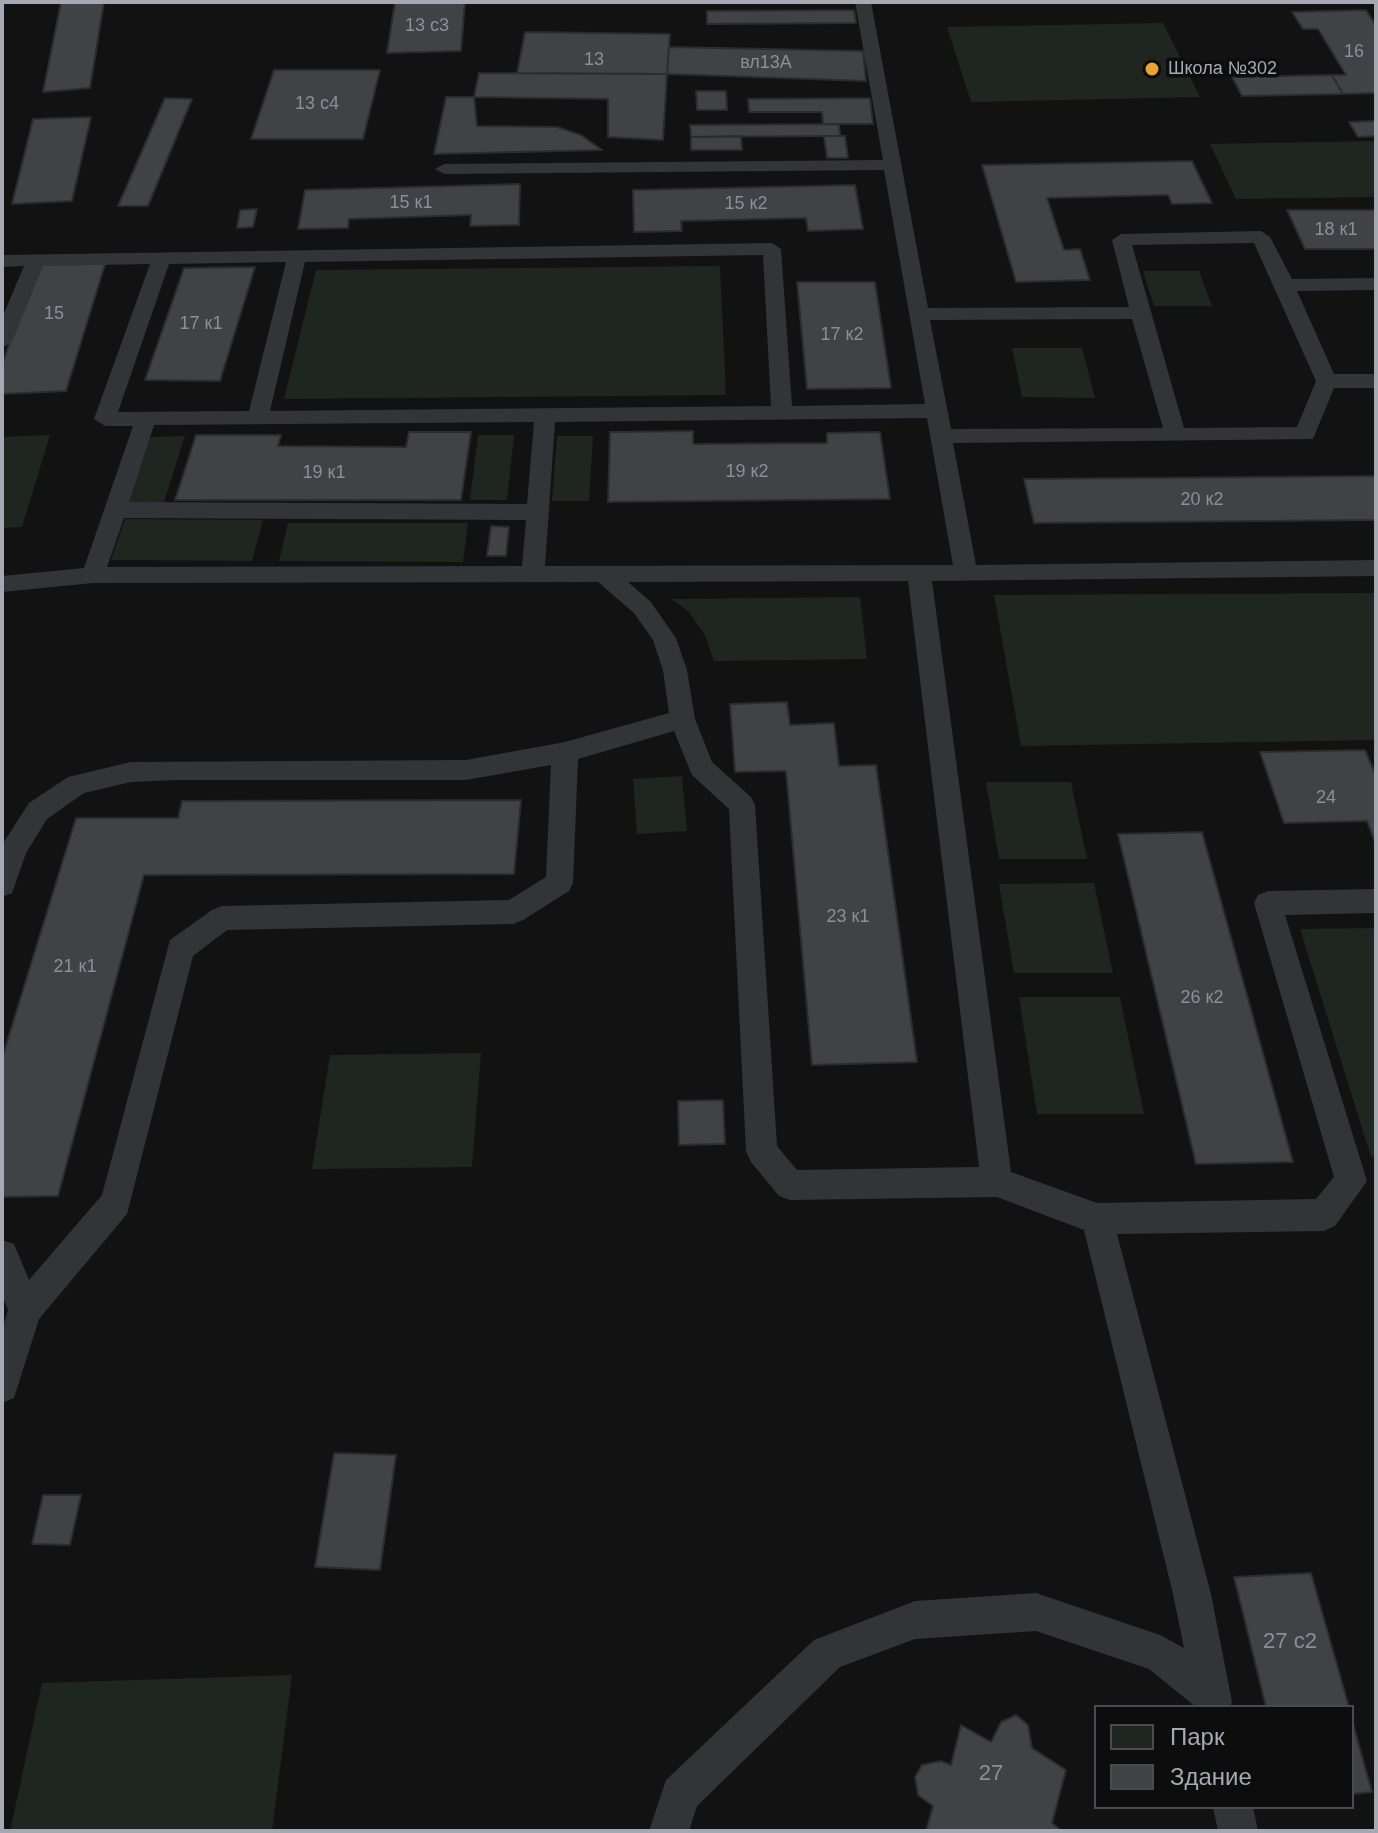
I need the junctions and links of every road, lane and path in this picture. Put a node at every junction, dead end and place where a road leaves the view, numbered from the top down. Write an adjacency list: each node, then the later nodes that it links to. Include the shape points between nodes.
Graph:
1 (863, 2): 2 (lane)
2 (892, 165): 3 (lane); 11 (lane)
3 (444, 169)
4 (297, 255): 5 (lane); 16 (lane, via 772,249); 18 (lane)
5 (162, 257): 7 (lane); 19 (lane, via 105,419)
6 (2, 261): 7 (lane)
7 (35, 262): 12 (lane)
8 (1376, 284): 9 (lane)
9 (1285, 285): 10 (lane, via 1261,237 1121,240); 13 (lane)
10 (1140, 313): 11 (lane); 20 (lane)
11 (918, 314): 15 (lane)
12 (2, 342)
13 (1326, 381): 14 (lane); 20 (lane, via 1305,434)
14 (1376, 381)
15 (936, 411): 16 (lane); 21 (lane)
16 (782, 413): 17 (lane)
17 (545, 415): 18 (lane); 23 (lane)
18 (258, 417): 19 (lane)
19 (146, 418): 22 (lane)
20 (1176, 435): 21 (lane)
21 (940, 436): 27 (lane)
22 (115, 510): 23 (lane); 28 (lane)
23 (538, 512): 29 (lane)
24 (1376, 568): 27 (lane)
25 (602, 573): 26 (lane); 29 (lane); 31 (lane, via 642,607 664,638)
26 (919, 573): 27 (lane); 36 (lane)
27 (966, 573)
28 (93, 575): 29 (lane); 30 (lane)
29 (533, 575)
30 (2, 584)
31 (682, 719): 32 (lane); 36 (lane, via 701,768 742,805 762,1151 790,1185)
32 (565, 752): 33 (lane, via 466,770 178,770 131,772 77,784 38,811 13,850); 39 (lane, via 559,883 513,912 222,918 180,949 116,1203)
33 (2, 885)
34 (1376, 901): 35 (lane, via 1268,903)
35 (1363, 1181): 37 (lane, via 1324,1215)
36 (997, 1182): 37 (lane)
37 (1097, 1219): 41 (lane, via 1192,1594)
38 (2, 1256): 39 (lane)
39 (25, 1310): 40 (lane)
40 (2, 1386)
41 (1212, 1701): 43 (lane, via 1160,1654 1036,1612 915,1620 827,1653 680,1794)
42 (1233, 1809): 44 (lane)
43 (669, 1831)
44 (1238, 1831)

